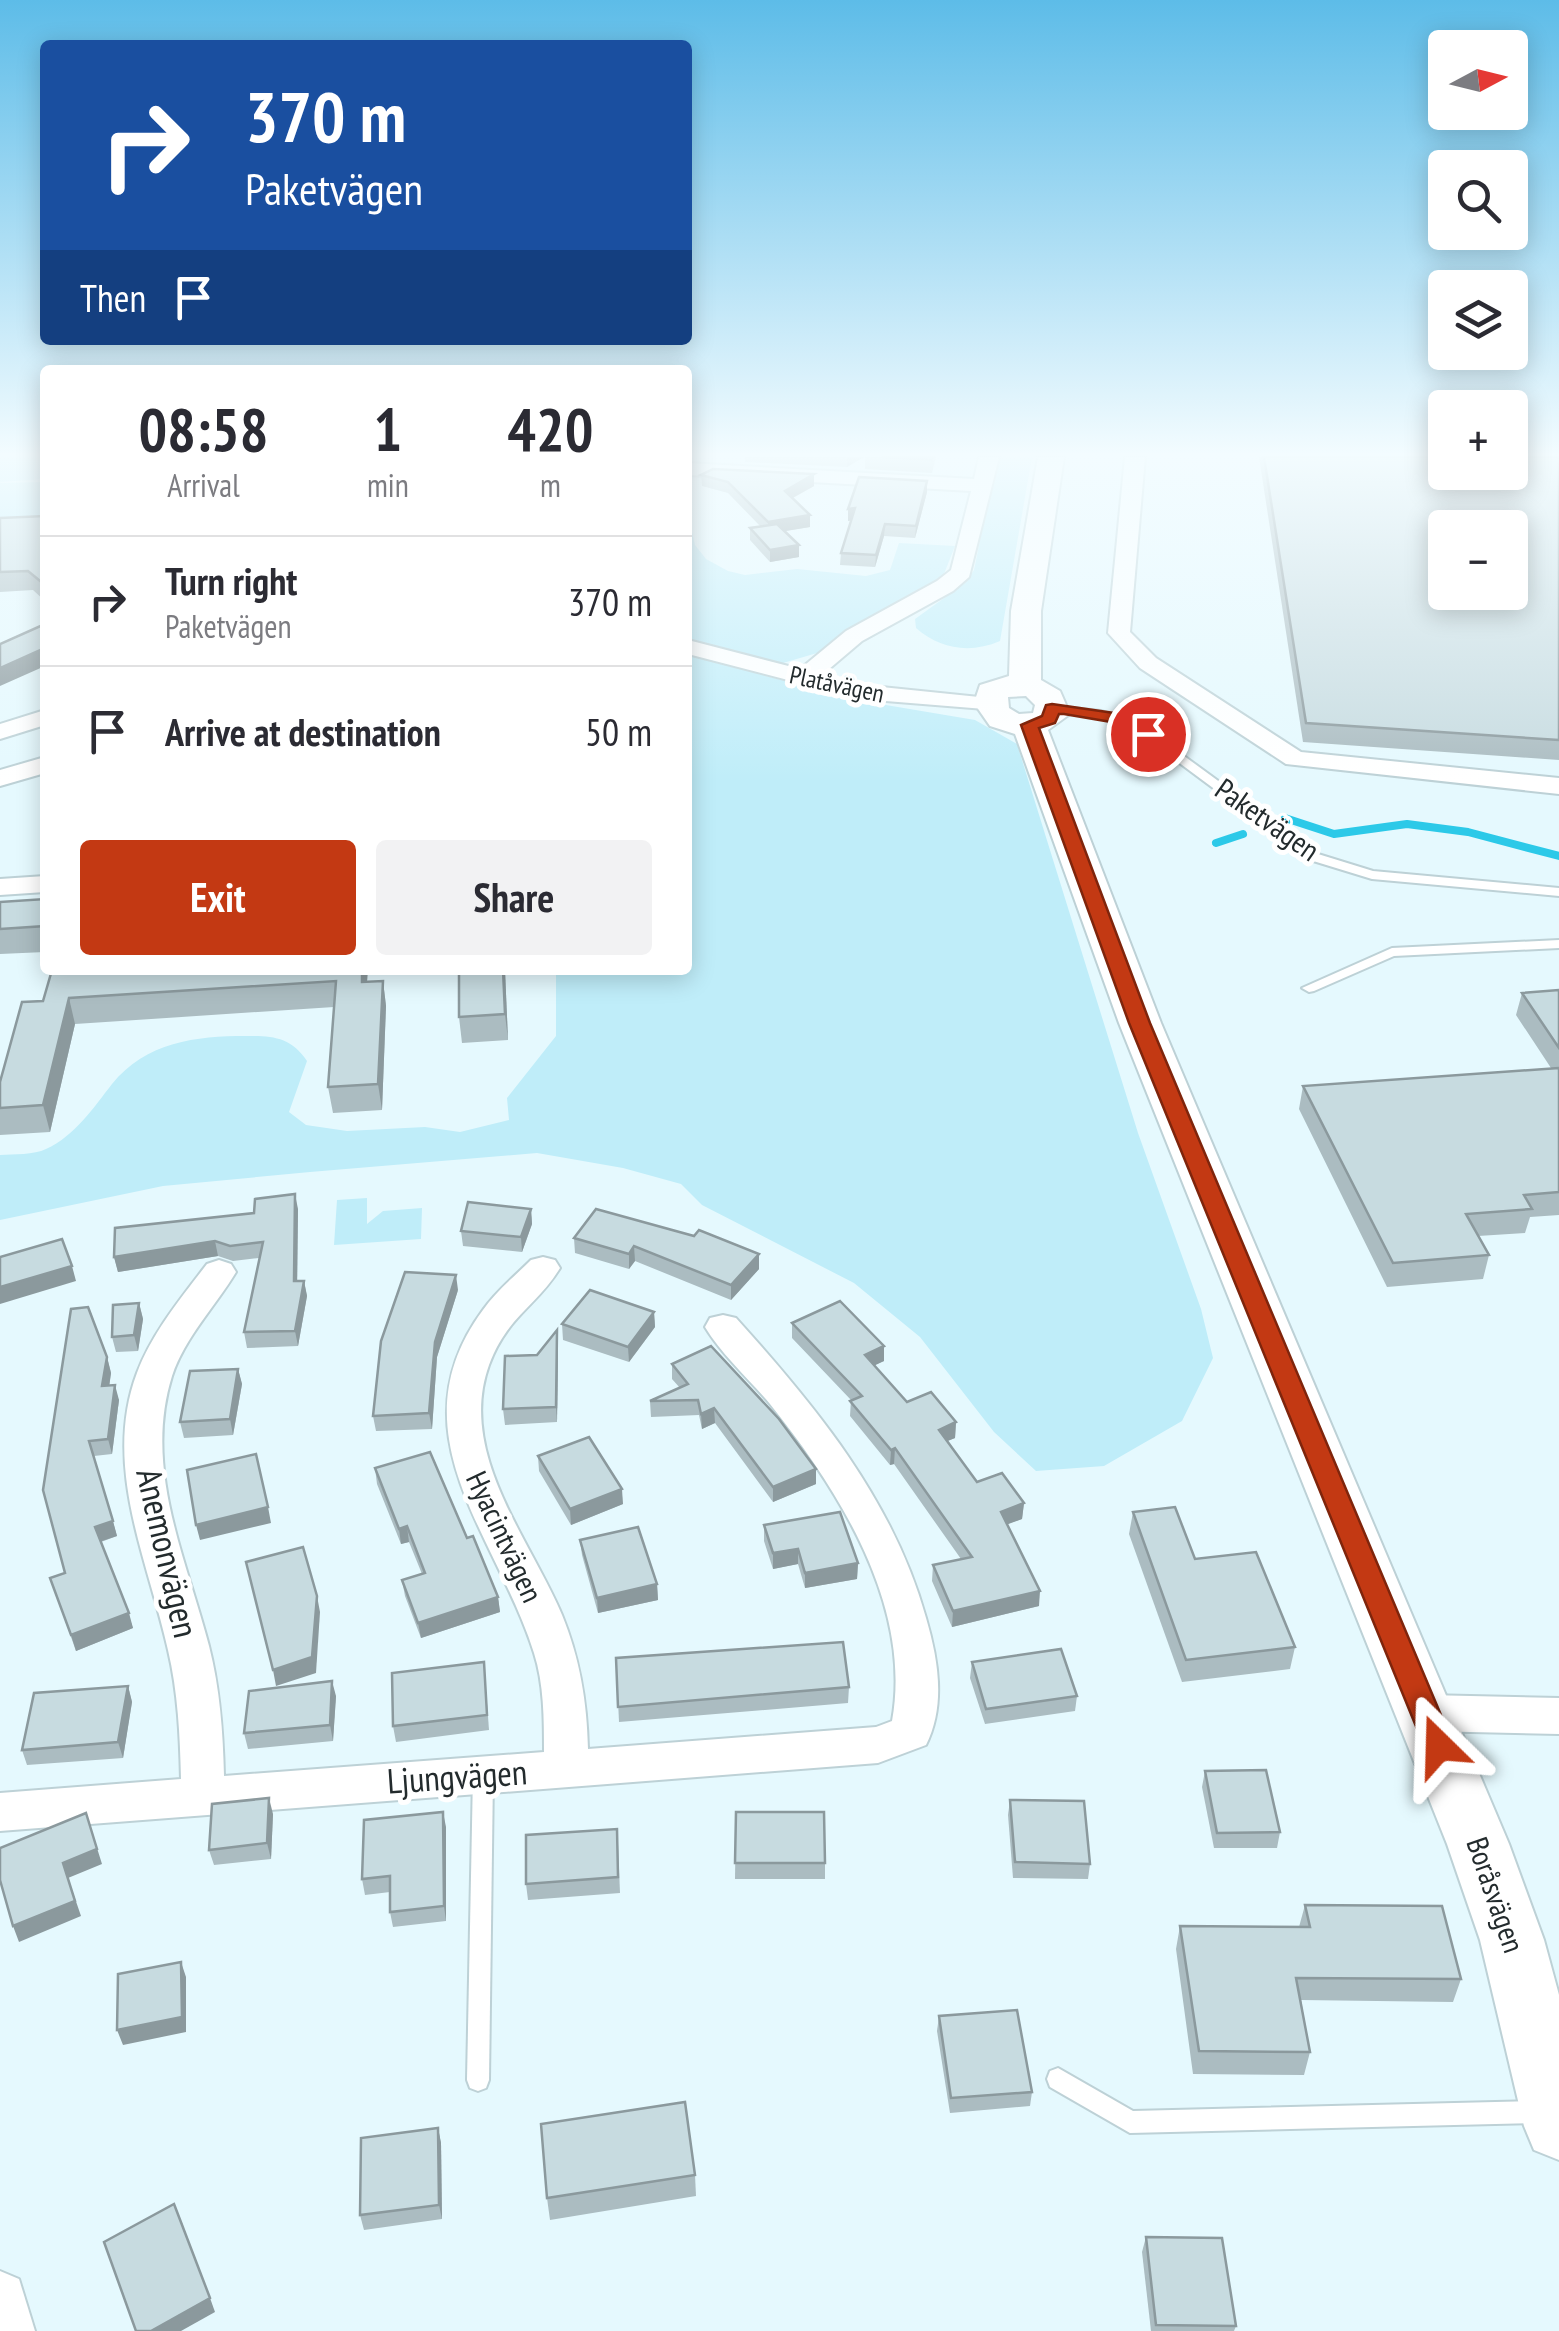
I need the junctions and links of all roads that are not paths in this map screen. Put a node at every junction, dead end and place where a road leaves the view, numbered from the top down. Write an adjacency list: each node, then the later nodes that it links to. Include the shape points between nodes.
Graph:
1 (963, 566): 5 (street, via 945,586 854,636)
2 (1033, 566): 6 (street, Boråsvägen)
3 (1125, 566): 11 (street, via 1119,633 1148,663 1295,759)
4 (692, 647): 5 (street, Platåvägen)
5 (804, 678): 6 (street, Platåvägen, via 905,698)
6 (1024, 706): 14 (lane, Paketvägen, via 1101,714 1135,726 1314,857 1372,874); 20 (street, Boråsvägen, via 1140,1023)
7 (40, 720): 8 (street)
8 (0, 732)
9 (40, 766): 10 (street)
10 (0, 778)
11 (1559, 786)
12 (40, 884): 13 (street)
13 (0, 886)
14 (1559, 892)
15 (1559, 944): 16 (lane, via 1392,952)
16 (1308, 988)
17 (543, 1268): 22 (street, Hyacintvägen, via 478,1344 462,1424 468,1465 556,1656 566,1708)
18 (220, 1272): 24 (street, Anemonvägen, via 174,1331 144,1418 144,1480 189,1650 202,1722)
19 (723, 1328): 22 (street, Ljungvägen, via 832,1456 873,1524 904,1604 915,1657 919,1705 911,1732 878,1745)
20 (1426, 1713): 21 (street); 28 (street, Boråsvägen, via 1512,1940)
21 (1559, 1716)
22 (566, 1769): 23 (street, Ljungvägen)
23 (483, 1775): 24 (street, Ljungvägen); 27 (lane)
24 (204, 1794): 25 (street, Ljungvägen)
25 (0, 1812)
26 (1058, 2079): 28 (lane, via 1130,2122)
27 (478, 2080)
28 (1557, 2119)
29 (0, 2298): 30 (street)
30 (8, 2331)

